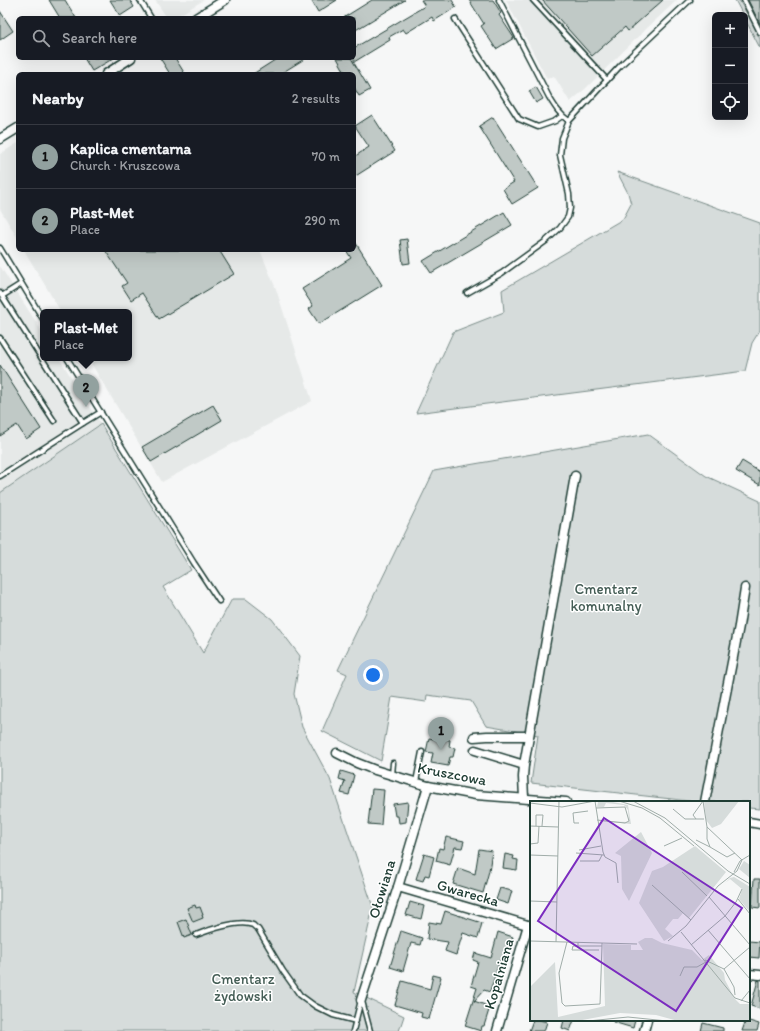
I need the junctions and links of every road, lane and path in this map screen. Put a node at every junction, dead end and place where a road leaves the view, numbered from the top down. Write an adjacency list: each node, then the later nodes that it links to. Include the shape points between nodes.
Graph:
1 (140, 0): 7 (lane)
2 (225, 0): 8 (street)
3 (499, 0): 14 (lane, via 549,97)
4 (533, 0): 13 (lane)
5 (690, 0): 13 (lane)
6 (744, 0): 10 (lane)
7 (150, 16)
8 (199, 16)
9 (455, 19): 14 (lane, via 519,118 538,127)
10 (760, 32)
11 (129, 60): 12 (street)
12 (109, 72)
13 (607, 80): 15 (lane)
14 (562, 116): 15 (lane)
15 (569, 121): 20 (lane, via 562,138 560,155 569,194 568,217 546,241 502,273)
16 (16, 129): 17 (street)
17 (0, 140)
18 (0, 248): 19 (lane)
19 (22, 284): 21 (lane); 22 (lane)
20 (467, 293)
21 (1, 295): 24 (lane)
22 (40, 314)
23 (0, 338): 28 (lane)
24 (40, 356)
25 (43, 361): 29 (lane)
26 (69, 361): 27 (lane)
27 (101, 412): 29 (lane); 33 (lane)
28 (54, 420)
29 (83, 424): 30 (lane)
30 (0, 476)
31 (575, 476): 34 (street)
32 (745, 588): 46 (street)
33 (219, 601)
34 (529, 736): 35 (street); 40 (street)
35 (474, 737)
36 (475, 750): 40 (street)
37 (422, 752): 42 (lane)
38 (337, 753): 41 (street, Kruszcowa, via 356,763)
39 (393, 763): 41 (lane)
40 (524, 765): 44 (street)
41 (392, 775): 42 (street, Kruszcowa)
42 (416, 783): 43 (street, Kruszcowa)
43 (428, 786): 44 (street, Kruszcowa, via 476,795); 49 (street, Ołowiana)
44 (524, 798): 45 (street, Kruszcowa)
45 (556, 801)
46 (705, 801)
47 (750, 822): 48 (street)
48 (760, 824)
49 (398, 887): 50 (street, Gwarecka); 52 (street, Ołowiana)
50 (530, 926): 57 (street, Kopalniana)
51 (196, 936): 53 (lane, via 230,924 253,925 300,995 333,1015)
52 (362, 1000): 53 (lane); 56 (lane)
53 (356, 1021): 55 (lane)
54 (647, 1021): 58 (street)
55 (353, 1031)
56 (370, 1031)
57 (497, 1031)
58 (644, 1031)

